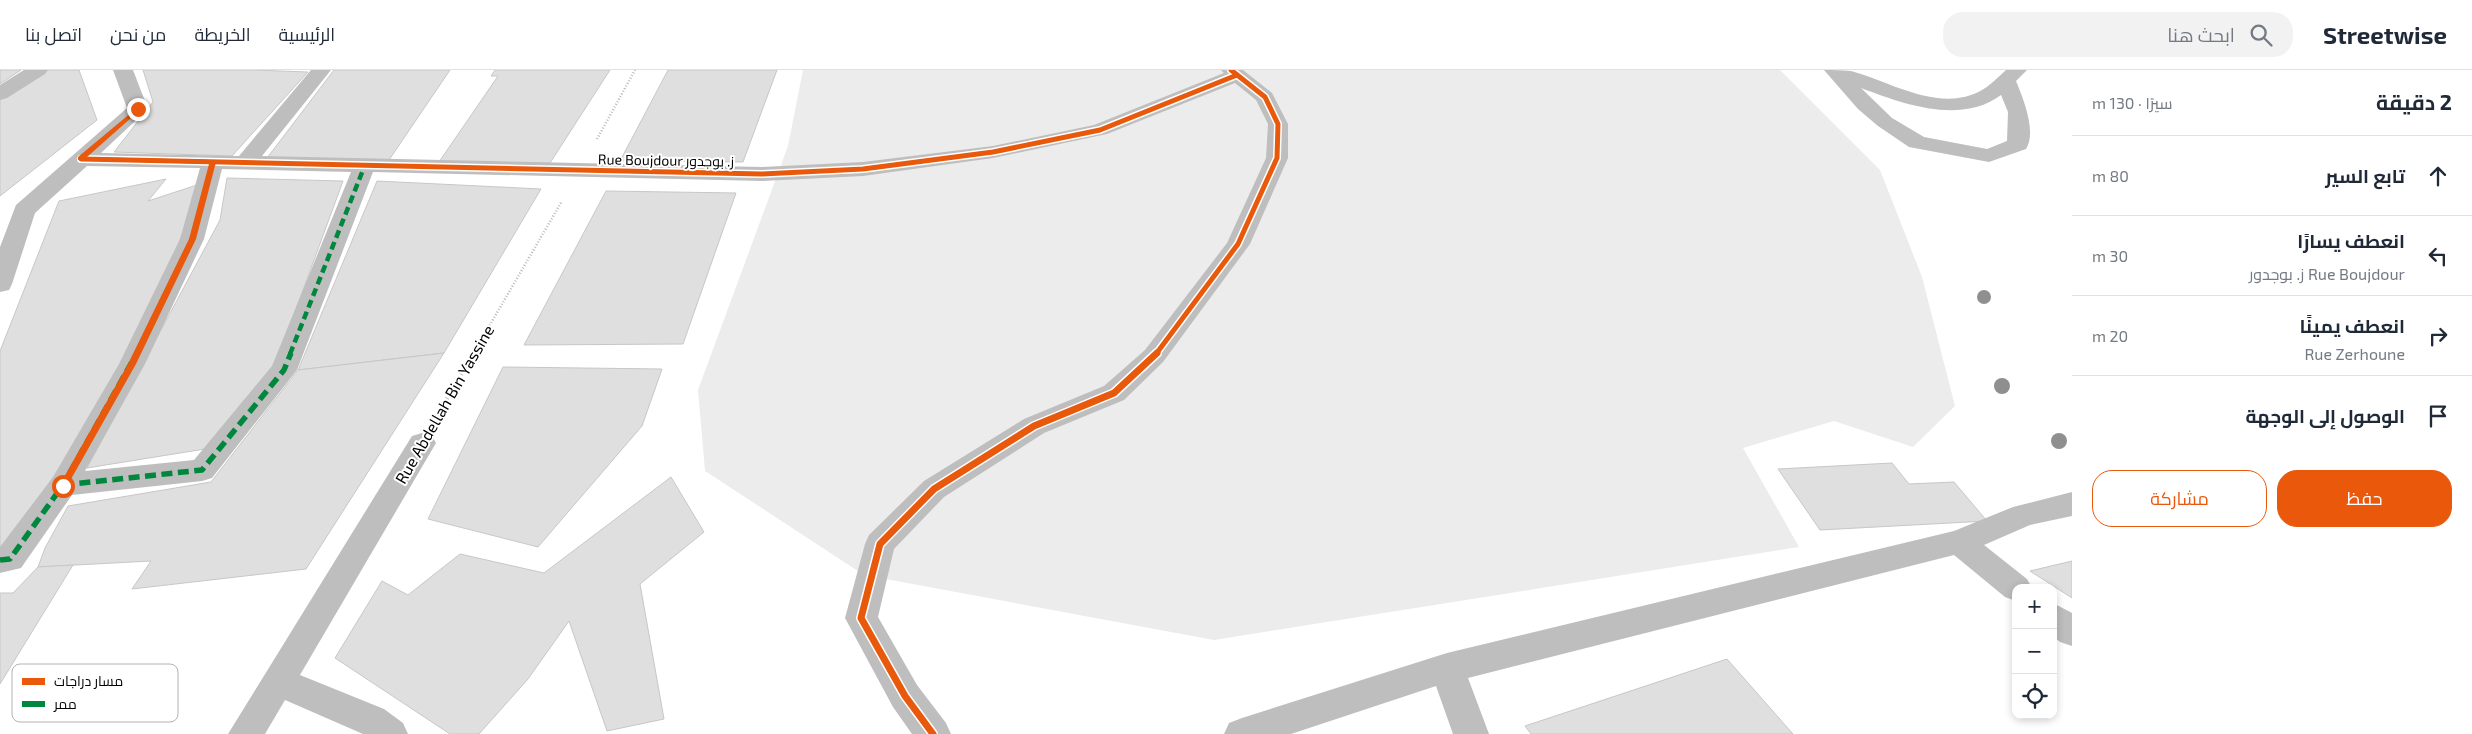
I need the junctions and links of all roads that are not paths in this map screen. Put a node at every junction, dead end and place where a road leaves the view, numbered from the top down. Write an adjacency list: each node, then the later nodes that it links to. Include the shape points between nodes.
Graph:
1 (38, 70): 7 (street)
2 (123, 70): 8 (street, via 138,109)
3 (321, 70): 10 (street)
4 (1835, 71): 6 (street, via 1918,101 1941,103 1988,95); 6 (street, via 1871,111 1917,142 1989,156 2018,144 2018,112)
5 (1234, 73): 11 (street, Rue Boujdour ز. بوجدور, via 1100,130 992,152 863,169 762,174); 25 (street, via 1264,98 1278,124 1277,158 1238,244 1154,356 1114,393 1034,426 934,490 880,544 861,618 905,696)
6 (2012, 75)
7 (0, 94)
8 (81, 159): 9 (street, Rue Boujdour ز. بوجدور); 12 (street, via 24,210)
9 (213, 162): 10 (street, Rue Boujdour ز. بوجدور); 14 (street, via 192,239 132,364)
10 (244, 163): 11 (street, Rue Boujdour ز. بوجدور)
11 (365, 165): 14 (street, via 284,370 202,470)
12 (0, 284)
13 (422, 443): 22 (street, Rue Abdellah Bin Yassine)
14 (63, 486): 17 (street, via 10,559)
15 (2072, 504): 16 (street, via 2024,515)
16 (1959, 542): 18 (street); 21 (street)
17 (0, 560)
18 (2012, 585)
19 (2057, 620): 20 (street)
20 (2072, 632)
21 (1447, 668): 26 (street); 27 (street)
22 (278, 681): 23 (street, Rue Abdellah Bin Yassine); 24 (street, via 372,720)
23 (246, 734)
24 (390, 734)
25 (933, 734)
26 (1242, 734)
27 (1471, 734)

